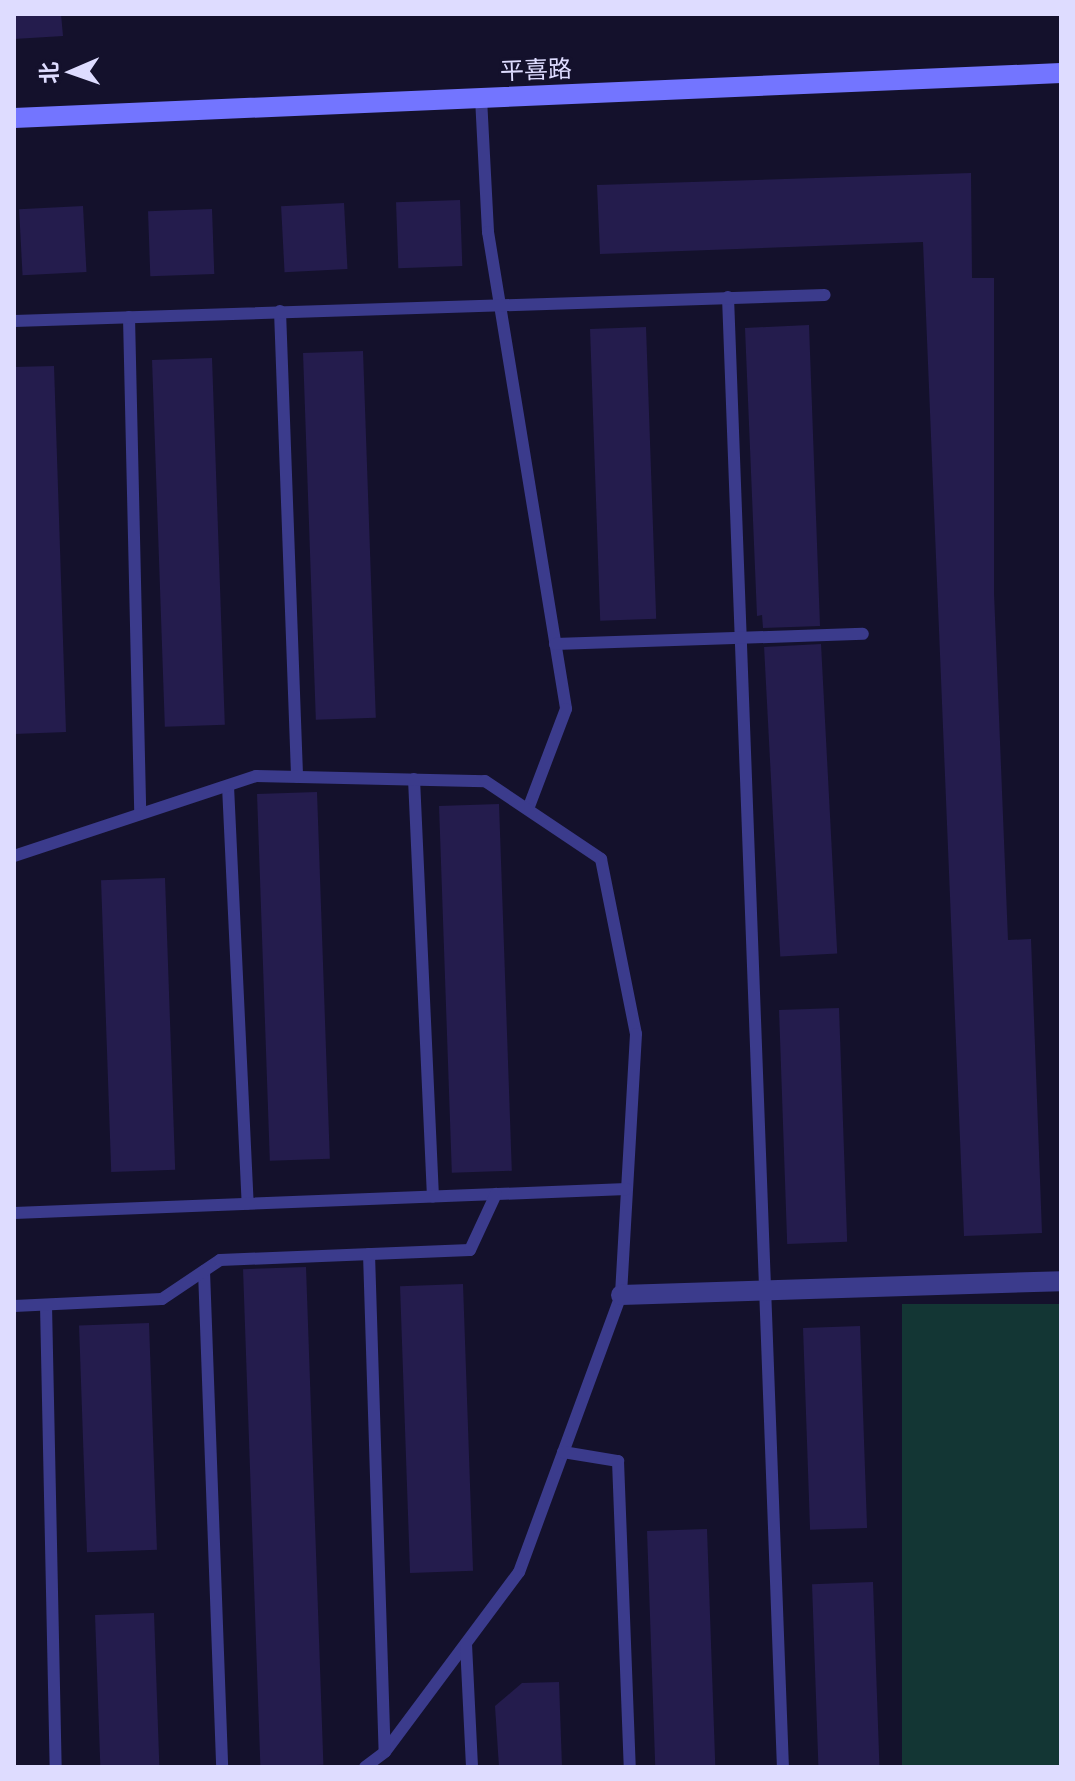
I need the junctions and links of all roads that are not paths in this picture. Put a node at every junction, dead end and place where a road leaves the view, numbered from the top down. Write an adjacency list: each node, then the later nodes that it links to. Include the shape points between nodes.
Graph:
1 (1061, 73): 2 (street, 平喜路)
2 (481, 98): 3 (street, 平喜路); 6 (lane, via 488,232)
3 (14, 118)
4 (825, 295): 5 (lane)
5 (728, 297): 6 (lane); 11 (lane)
6 (499, 303): 7 (lane); 12 (lane)
7 (280, 311): 8 (lane); 13 (lane)
8 (129, 317): 9 (lane); 17 (lane)
9 (14, 321)
10 (863, 634): 11 (lane)
11 (737, 638): 12 (lane); 27 (lane)
12 (555, 644): 16 (lane, via 566,709)
13 (297, 777): 14 (lane); 15 (lane, via 256,776)
14 (414, 779): 16 (lane, via 485,781); 21 (lane)
15 (228, 786): 17 (lane); 22 (lane)
16 (528, 809): 19 (lane, via 601,859 636,1034)
17 (140, 814): 18 (lane)
18 (14, 856)
19 (627, 1189): 20 (lane); 28 (lane)
20 (496, 1194): 21 (lane); 24 (lane, via 470,1250)
21 (433, 1197): 22 (lane)
22 (248, 1204): 23 (lane)
23 (14, 1213)
24 (369, 1254): 25 (lane, via 220,1260); 33 (lane)
25 (204, 1271): 29 (lane, via 162,1299); 35 (lane)
26 (1061, 1281): 27 (street)
27 (762, 1291): 28 (street); 39 (lane)
28 (621, 1295): 31 (lane)
29 (46, 1305): 30 (lane); 34 (lane)
30 (14, 1306)
31 (563, 1452): 32 (lane, via 519,1572); 38 (lane, via 618,1461)
32 (466, 1644): 33 (lane); 37 (lane)
33 (385, 1752): 36 (lane)
34 (56, 1767)
35 (222, 1767)
36 (365, 1767)
37 (472, 1767)
38 (630, 1767)
39 (783, 1767)

